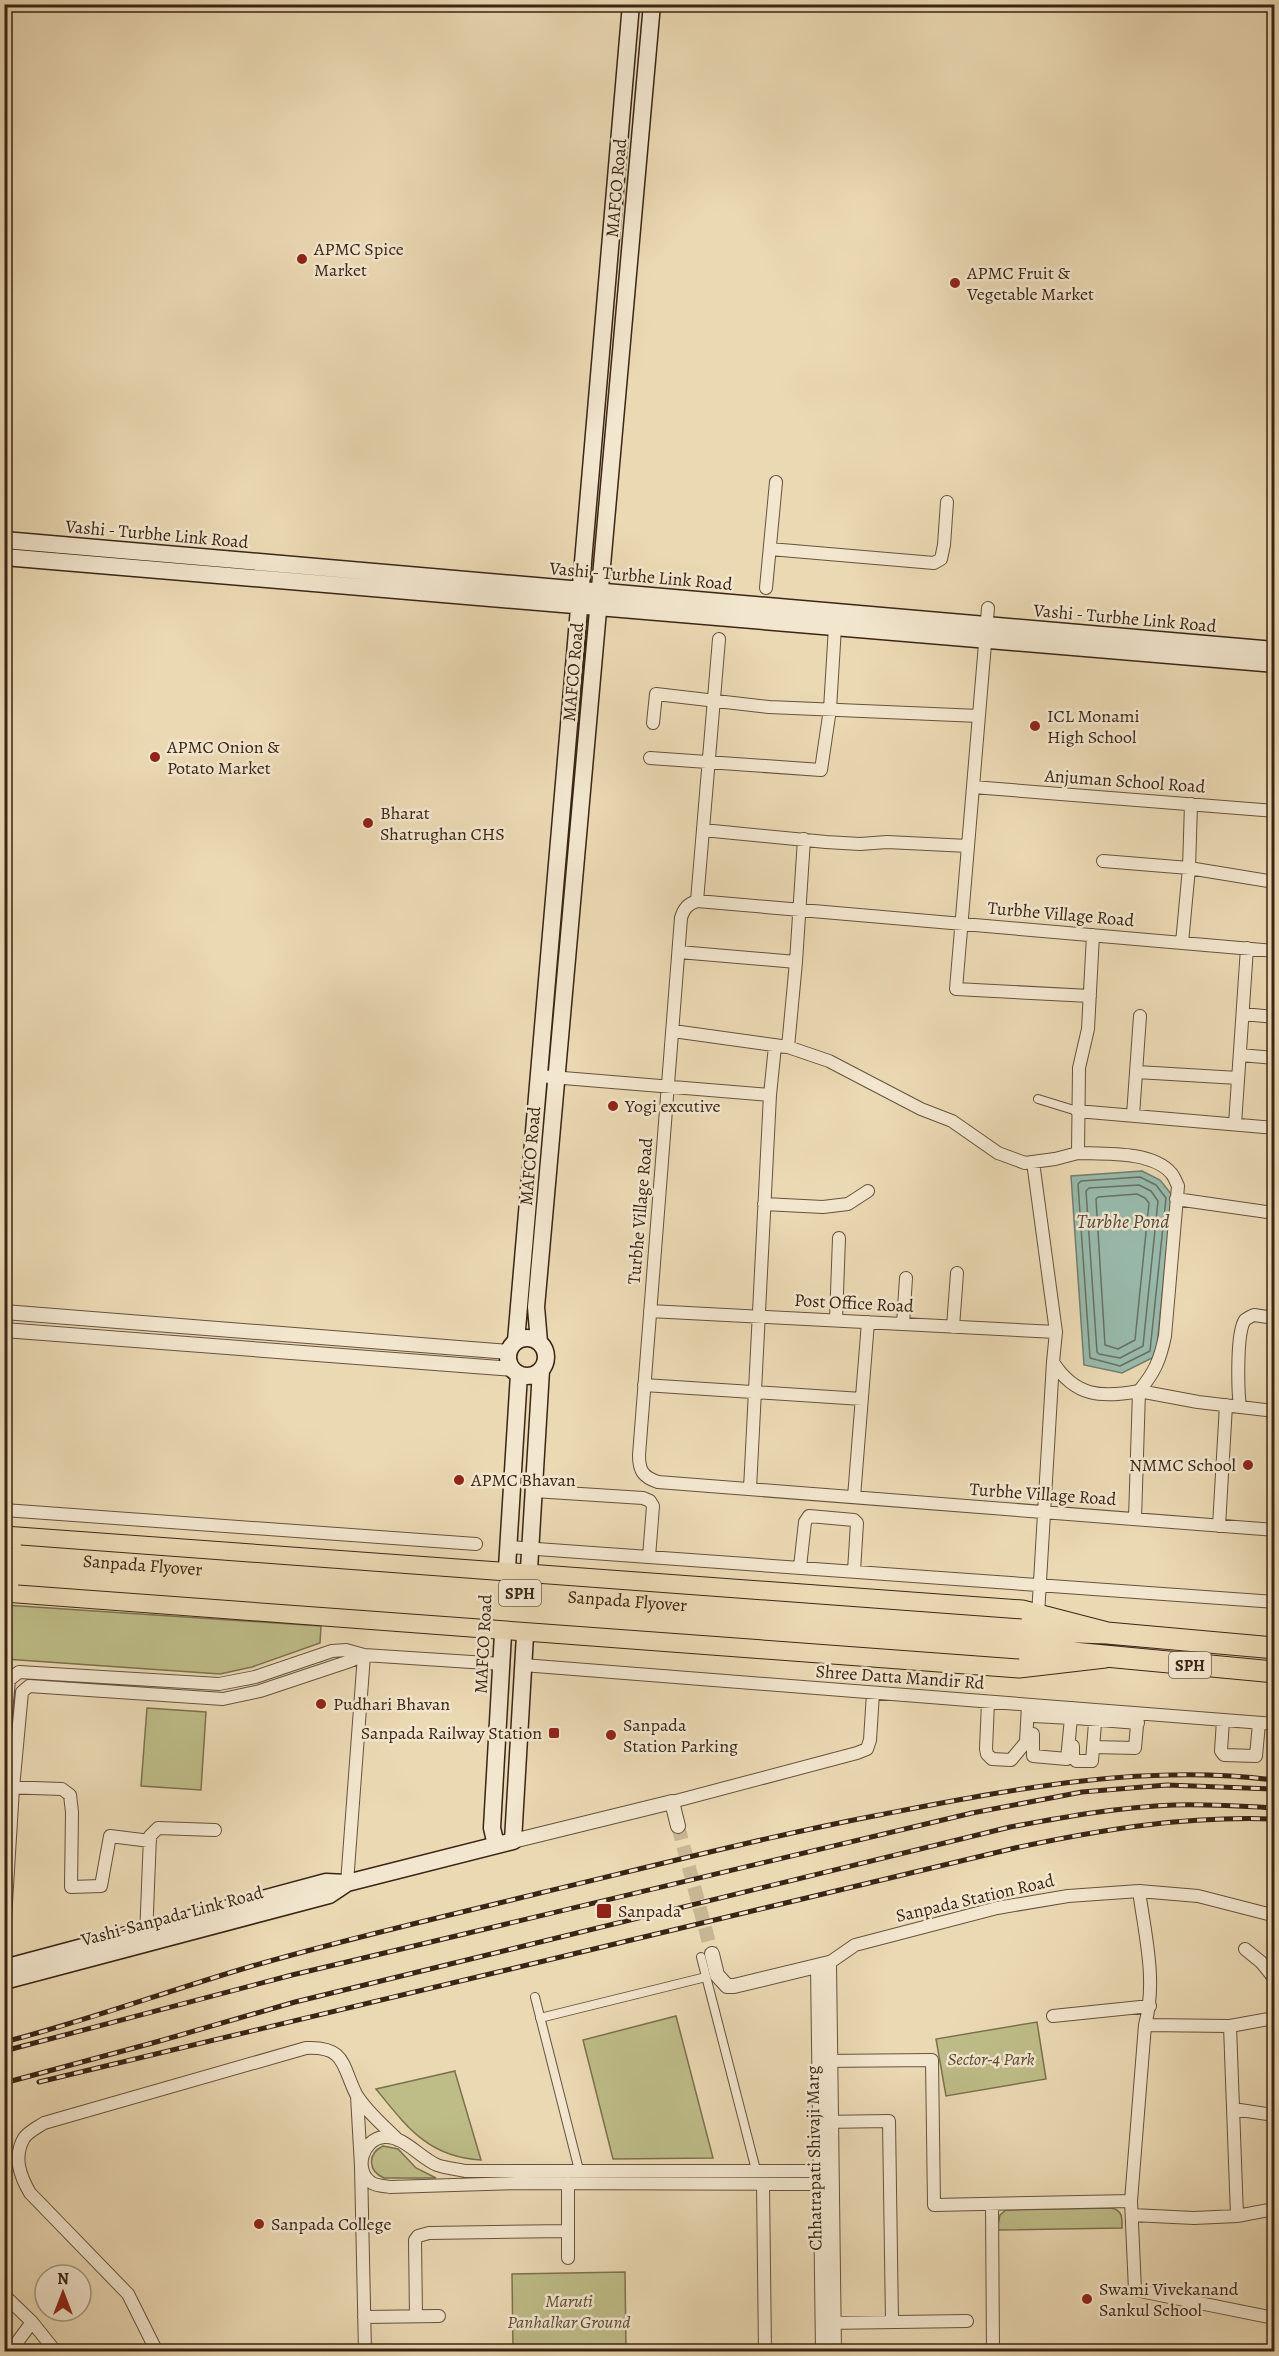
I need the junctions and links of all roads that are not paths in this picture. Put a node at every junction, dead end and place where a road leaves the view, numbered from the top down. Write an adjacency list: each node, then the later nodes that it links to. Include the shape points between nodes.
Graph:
1 (631, 4): 10 (main road, MAFCO Road)
2 (652, 4): 11 (main road, MAFCO Road)
3 (776, 482): 6 (street)
4 (947, 502): 6 (street, via 942,559 934,563)
5 (4, 540): 8 (main road, Vashi - Turbhe Link Road)
6 (770, 549): 9 (street)
7 (4, 557): 8 (main road, Vashi - Turbhe Link Road)
8 (337, 577): 10 (main road, Vashi - Turbhe Link Road)
9 (766, 588)
10 (580, 598): 11 (main road, Vashi - Turbhe Link Road); 33 (main road, MAFCO Road)
11 (599, 599): 13 (main road, Vashi - Turbhe Link Road); 14 (main road, Vashi - Turbhe Link Road); 35 (main road, MAFCO Road)
12 (988, 608): 14 (street)
13 (835, 627): 14 (main road, Vashi - Turbhe Link Road); 19 (street)
14 (986, 632): 16 (main road, Vashi - Turbhe Link Road); 17 (main road, Vashi - Turbhe Link Road); 20 (street)
15 (719, 639): 18 (street)
16 (1275, 650)
17 (1275, 664)
18 (715, 702): 19 (street); 21 (street, via 656,694); 23 (street)
19 (830, 709): 20 (street); 23 (street, via 821,770)
20 (979, 716): 24 (street)
21 (653, 723)
22 (650, 758): 23 (street)
23 (709, 762): 27 (street)
24 (973, 787): 25 (street, Anjuman School Road); 29 (street)
25 (1191, 804): 26 (street, Anjuman School Road); 31 (street)
26 (1275, 811)
27 (703, 830): 28 (street); 34 (street)
28 (804, 839): 29 (street); 36 (street)
29 (968, 846): 37 (street)
30 (1103, 861): 31 (street)
31 (1189, 868): 32 (street); 39 (street)
32 (1275, 882)
33 (554, 901): 35 (street); 54 (main road, MAFCO Road)
34 (697, 901): 36 (street, Turbhe Village Road); 42 (street, Turbhe Village Road, via 684,910)
35 (572, 902): 55 (main road, MAFCO Road)
36 (800, 910): 37 (street, Turbhe Village Road); 43 (street)
37 (961, 924): 38 (street, Turbhe Village Road); 44 (street, via 956,989)
38 (1093, 935): 39 (street, Turbhe Village Road); 44 (street)
39 (1182, 943): 40 (street, Turbhe Village Road)
40 (1247, 948): 41 (street, Turbhe Village Road); 45 (street)
41 (1275, 951)
42 (679, 952): 43 (street); 48 (street, Turbhe Village Road)
43 (796, 963): 49 (street)
44 (1090, 996): 59 (street)
45 (1243, 1014): 47 (street); 50 (street)
46 (1140, 1016): 52 (street)
47 (1275, 1017)
48 (672, 1031): 49 (street); 56 (street, Turbhe Village Road)
49 (788, 1047): 57 (street, via 775,1046); 64 (street, via 829,1061 921,1110 952,1121 998,1153)
50 (1240, 1055): 51 (street); 53 (street)
51 (1275, 1058)
52 (1137, 1072): 53 (street); 60 (street)
53 (1238, 1078): 61 (street)
54 (538, 1084): 55 (street); 83 (main road, MAFCO Road)
55 (555, 1086): 56 (street); 82 (main road, MAFCO Road, via 536,1307)
56 (668, 1087): 57 (street); 72 (street, Turbhe Village Road)
57 (770, 1095): 67 (street)
58 (1038, 1099): 59 (street)
59 (1077, 1111): 60 (street); 63 (street)
60 (1133, 1115): 61 (street)
61 (1235, 1124): 62 (street)
62 (1275, 1128)
63 (1078, 1154): 64 (street); 66 (street, via 1141,1157 1159,1164 1172,1173 1178,1186)
64 (1032, 1162): 81 (street)
65 (868, 1191): 67 (street, via 848,1204)
66 (1176, 1199): 68 (street); 88 (street, via 1165,1336 1153,1376)
67 (764, 1204): 74 (street)
68 (1275, 1213)
69 (838, 1238): 76 (street)
70 (957, 1273): 79 (street)
71 (906, 1278): 78 (street)
72 (650, 1311): 74 (street, Post Office Road); 87 (street, Turbhe Village Road)
73 (4, 1312): 83 (street)
74 (760, 1316): 76 (street, Post Office Road); 89 (street)
75 (1275, 1318): 92 (street, via 1254,1315 1242,1329)
76 (836, 1320): 77 (street, Post Office Road)
77 (868, 1322): 78 (street, Post Office Road); 90 (street)
78 (903, 1324): 79 (street, Post Office Road)
79 (953, 1327): 81 (street, Post Office Road)
80 (4, 1330): 86 (street)
81 (1056, 1332): 84 (street)
82 (539, 1342): 83 (main road, via 528,1338); 85 (main road, via 546,1352)
83 (512, 1346): 86 (main road, via 510,1364)
84 (1053, 1362): 88 (street, via 1069,1383 1082,1390 1115,1395); 98 (street)
85 (541, 1370): 86 (main road, via 530,1375); 95 (main road)
86 (516, 1371): 104 (main road, MAFCO Road)
87 (644, 1385): 89 (street); 94 (street, Turbhe Village Road, via 639,1466 645,1477 658,1482)
88 (1139, 1391): 91 (street); 99 (street)
89 (757, 1393): 90 (street); 94 (street)
90 (862, 1399): 96 (street)
91 (1226, 1406): 92 (street); 100 (street)
92 (1240, 1407): 93 (street)
93 (1275, 1411)
94 (750, 1489): 96 (street, Turbhe Village Road)
95 (534, 1491): 105 (main road); 106 (street, via 650,1501 653,1506)
96 (854, 1497): 98 (street, Turbhe Village Road)
97 (4, 1510): 103 (street)
98 (1044, 1512): 99 (street, Turbhe Village Road); 113 (street)
99 (1135, 1519): 100 (street, Turbhe Village Road)
100 (1219, 1526): 101 (street, Turbhe Village Road)
101 (1275, 1530)
102 (4, 1537): 108 (highway)
103 (476, 1544)
104 (508, 1546): 105 (street); 111 (main road, MAFCO Road)
105 (530, 1548): 106 (street); 112 (main road)
106 (649, 1557): 109 (street)
107 (12, 1564): 121 (highway, Sanpada Flyover / SPH, bridge)
108 (419, 1566): 111 (highway); 117 (highway)
109 (800, 1568): 110 (street); 110 (street, via 804,1522 809,1516 857,1523)
110 (854, 1571): 113 (street)
111 (507, 1573): 112 (highway); 118 (main road, MAFCO Road)
112 (529, 1574): 116 (highway); 119 (main road)
113 (1040, 1585): 115 (street); 116 (street)
114 (4, 1591): 117 (highway)
115 (1275, 1602)
116 (1038, 1615): 120 (highway)
117 (415, 1622): 118 (highway)
118 (504, 1629): 119 (highway); 125 (main road, MAFCO Road)
119 (525, 1631): 124 (highway, via 1019,1667); 126 (main road)
120 (1107, 1633): 121 (highway, Sanpada Flyover / SPH); 122 (highway, SPH)
121 (1020, 1639): 124 (highway, Sanpada Flyover / SPH)
122 (1275, 1648)
123 (364, 1654): 125 (street); 137 (street, via 332,1651 255,1677 219,1684 19,1672 9,1680); 139 (street, via 350,1662 223,1700 29,1686 22,1692); 146 (street)
124 (1105, 1657): 127 (highway, SPH)
125 (502, 1664): 145 (main road, MAFCO Road, via 492,1828)
126 (524, 1665): 128 (street, Shree Datta Mandir Rd); 144 (main road)
127 (1275, 1672)
128 (873, 1693): 129 (street, Shree Datta Mandir Rd); 140 (street, via 867,1749)
129 (988, 1702): 130 (street, Shree Datta Mandir Rd); 130 (street, via 986,1749 992,1759 1011,1760 1024,1746)
130 (1032, 1709): 131 (street, Shree Datta Mandir Rd); 131 (street, via 1033,1756 1064,1760 1068,1757)
131 (1073, 1713): 132 (street, Shree Datta Mandir Rd); 138 (street, via 1073,1757 1076,1761 1092,1761)
132 (1095, 1715): 133 (street, Shree Datta Mandir Rd); 138 (street)
133 (1138, 1718): 134 (street, Shree Datta Mandir Rd); 138 (street, via 1134,1749)
134 (1223, 1720): 135 (street, Shree Datta Mandir Rd); 135 (street, via 1224,1755 1256,1756)
135 (1259, 1723): 136 (street, Shree Datta Mandir Rd)
136 (1275, 1724)
137 (4, 1734)
138 (1093, 1747)
139 (9, 1787): 143 (street, via 62,1790 70,1795 71,1887 101,1886 110,1836); 149 (street)
140 (672, 1802): 141 (street); 144 (street, Vashi-Sanpada Link Road)
141 (678, 1826)
142 (215, 1830): 143 (street, via 158,1828 152,1832)
143 (150, 1841): 150 (street)
144 (513, 1841): 145 (main road, Vashi-Sanpada Link Road)
145 (496, 1845): 146 (main road, Vashi-Sanpada Link Road)
146 (347, 1883): 150 (main road, Vashi-Sanpada Link Road, via 326,1882)
147 (1139, 1891): 148 (street, Sanpada Station Road, via 1198,1896); 153 (street, Sanpada Station Road, via 1068,1896 997,1908 855,1945); 159 (street, via 1151,1978)
148 (1275, 1918)
149 (4, 1935)
150 (146, 1936): 154 (main road, Vashi-Sanpada Link Road); 157 (main road, Vashi-Sanpada Link Road)
151 (1245, 1949): 156 (street)
152 (706, 1955): 153 (street, Sanpada Station Road, via 727,1986); 155 (street)
153 (824, 1965): 165 (street, Chhatrapati Shivaji Marg)
154 (4, 1968)
155 (706, 1977): 161 (street); 174 (street)
156 (1275, 1978)
157 (4, 1981)
158 (535, 1997): 161 (street)
159 (1150, 2006): 160 (street); 163 (street)
160 (1053, 2016)
161 (540, 2018): 173 (street)
162 (1275, 2018): 164 (street)
163 (1145, 2025): 164 (street); 180 (street)
164 (1230, 2026): 167 (street)
165 (825, 2061): 169 (street, Chhatrapati Shivaji Marg); 181 (street, via 932,2060 934,2205)
166 (357, 2095): 170 (street); 172 (street); 199 (street, via 345,2065 334,2053 323,2047 306,2048 44,2123 25,2136 18,2156 20,2176 30,2193 128,2294)
167 (1233, 2109): 168 (street); 185 (street)
168 (1275, 2115)
169 (826, 2122): 175 (street, Chhatrapati Shivaji Marg); 195 (street, via 889,2121)
170 (398, 2139): 171 (street); 172 (street, via 375,2139 365,2148)
171 (438, 2165): 173 (street, via 465,2171); 179 (street, via 445,2176)
172 (362, 2166): 178 (street, via 368,2178); 182 (street)
173 (579, 2170): 174 (street)
174 (756, 2170): 175 (street)
175 (826, 2177): 177 (street); 196 (street, Chhatrapati Shivaji Marg)
176 (568, 2183): 177 (street); 179 (street); 186 (street)
177 (763, 2184): 201 (street)
178 (380, 2186): 179 (street); 182 (street, via 368,2192)
179 (438, 2187)
180 (1131, 2201): 181 (street); 184 (street)
181 (992, 2204): 204 (street)
182 (362, 2207): 191 (street)
183 (1275, 2209): 185 (street)
184 (1131, 2215): 185 (street); 192 (street, via 1135,2290)
185 (1237, 2216)
186 (568, 2231): 187 (street); 189 (street, via 418,2236)
187 (568, 2258)
188 (4, 2295): 194 (street)
189 (416, 2316): 190 (street); 191 (street)
190 (439, 2316)
191 (364, 2317): 200 (street)
192 (1275, 2318)
193 (967, 2321): 195 (street)
194 (32, 2322): 197 (street); 198 (street)
195 (892, 2322): 196 (street)
196 (828, 2323): 202 (street, Chhatrapati Shivaji Marg); 203 (street, Chhatrapati Shivaji Marg)
197 (10, 2352)
198 (56, 2352)
199 (157, 2352)
200 (365, 2352)
201 (765, 2352)
202 (823, 2352)
203 (834, 2352)
204 (993, 2352)

